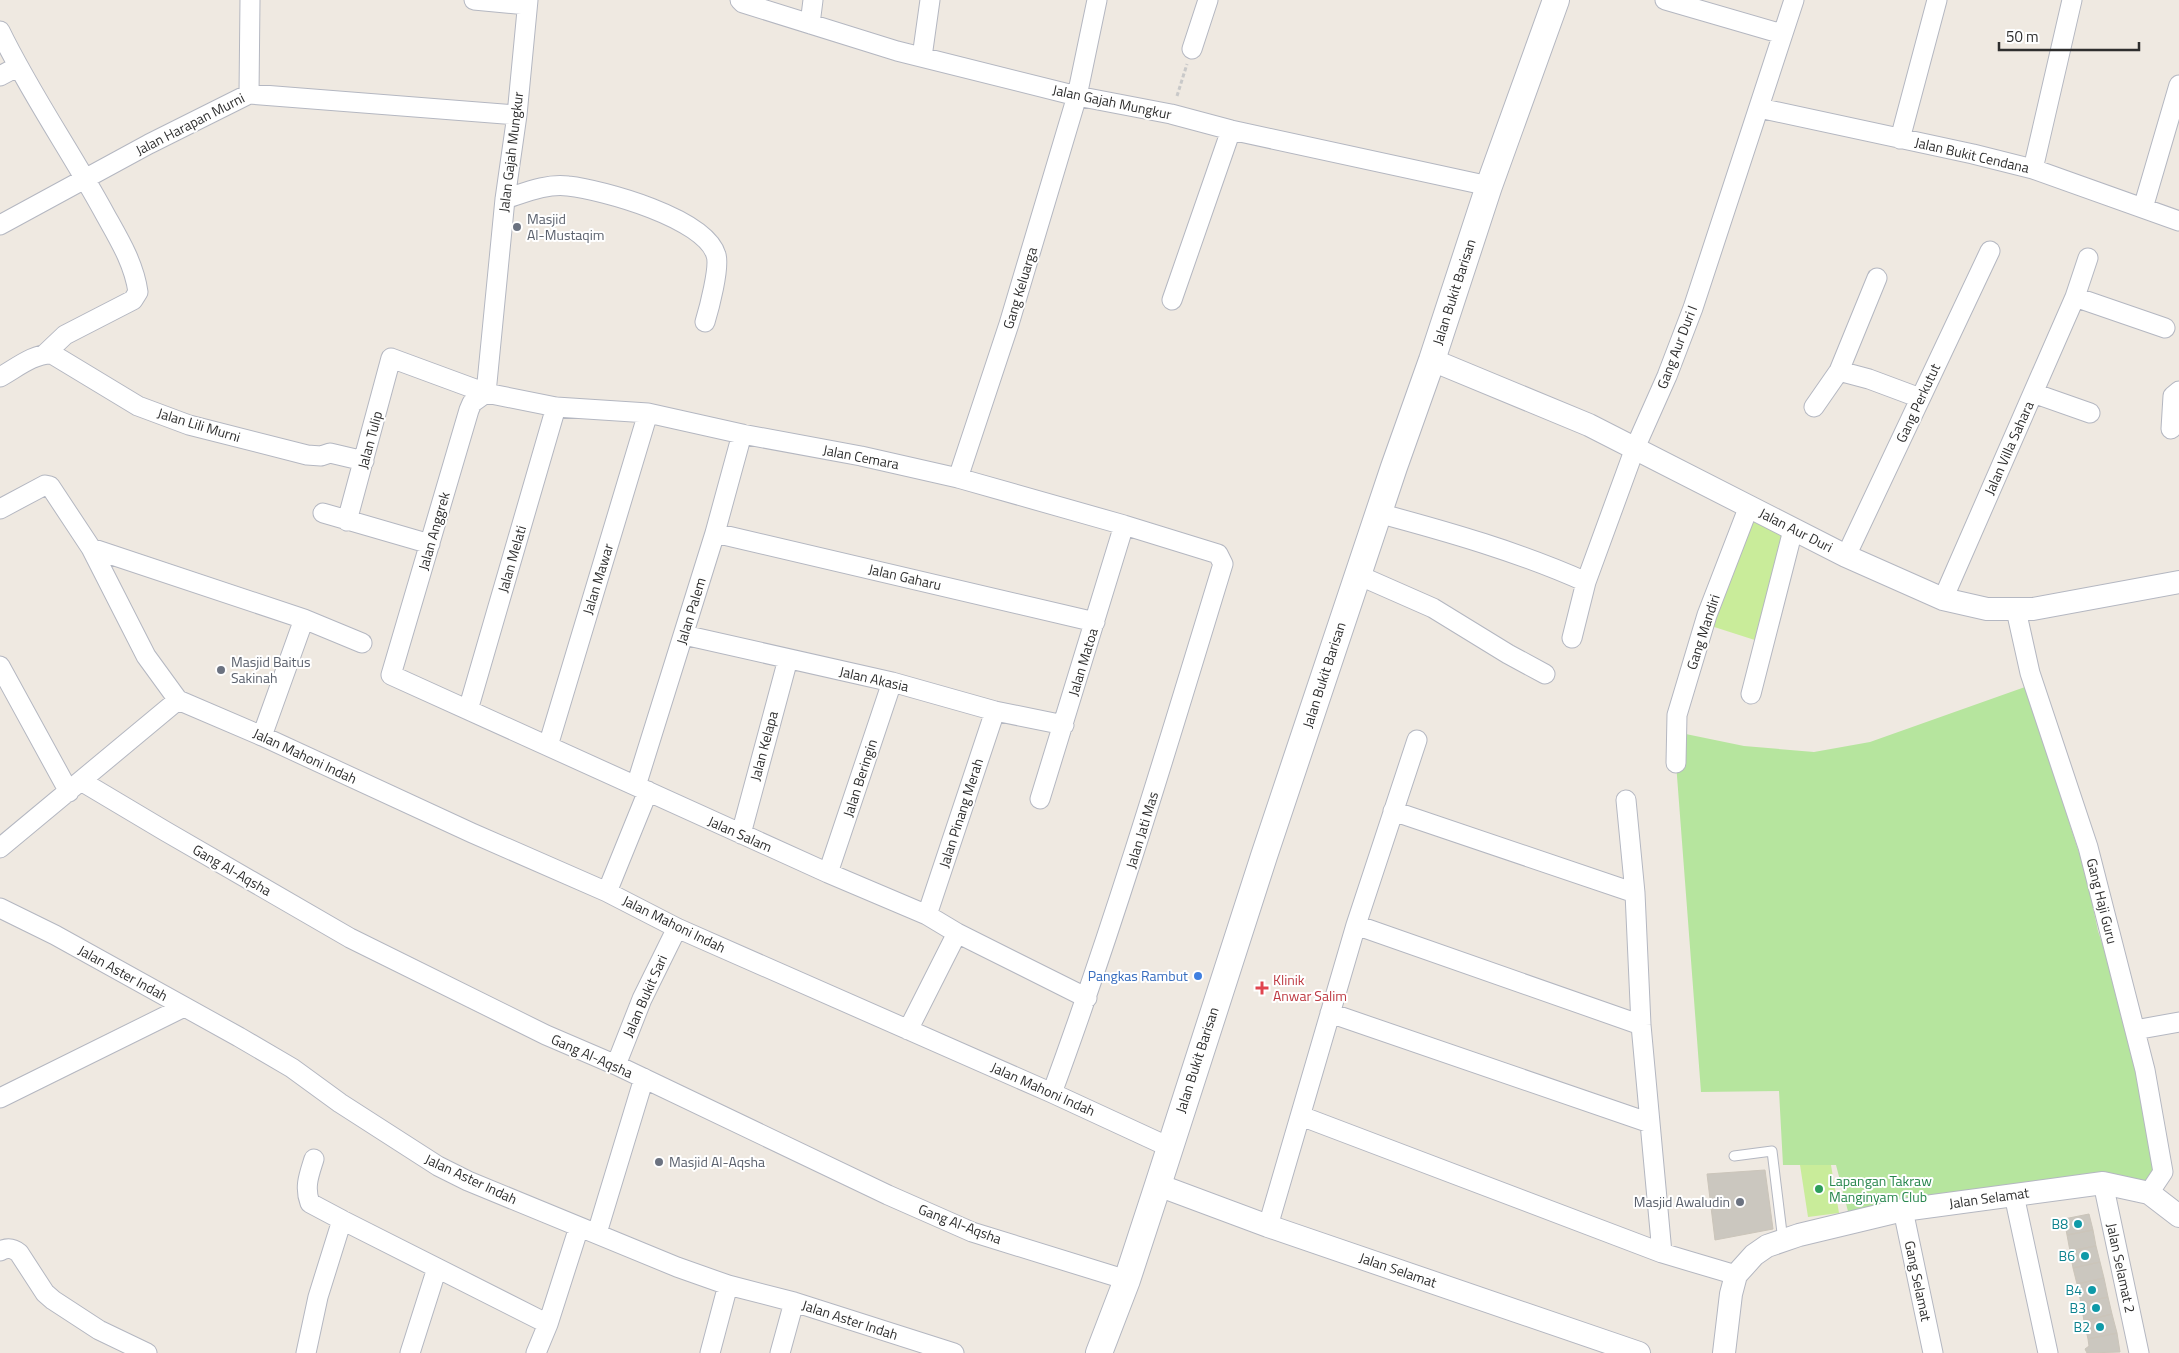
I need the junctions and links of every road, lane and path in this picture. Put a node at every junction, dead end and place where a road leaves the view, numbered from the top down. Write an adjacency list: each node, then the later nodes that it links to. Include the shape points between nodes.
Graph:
1 (250, 0): 22 (street)
2 (474, 0): 13 (street)
3 (740, 0): 14 (street, Jalan Gajah Mungkur, via 743,4)
4 (813, 0): 14 (street)
5 (930, 0): 18 (street)
6 (1097, 0): 23 (street, Gang Keluarga)
7 (1208, 0): 17 (street)
8 (1556, 0): 31 (main road, Jalan Bukit Barisan)
9 (1666, 0): 16 (street)
10 (1794, 0): 16 (street, Gang Aur Duri I)
11 (1937, 0): 28 (street)
12 (2072, 0): 29 (street)
13 (527, 3): 26 (street, Jalan Gajah Mungkur)
14 (810, 24): 18 (street, Jalan Gajah Mungkur)
15 (0, 31): 19 (street)
16 (1782, 34): 24 (street, Gang Aur Duri I)
17 (1192, 50): 25 (path)
18 (922, 57): 23 (street, Jalan Gajah Mungkur)
19 (17, 67): 20 (street); 30 (street)
20 (0, 76)
21 (2179, 85): 33 (street)
22 (249, 94): 26 (street, Jalan Harapan Murni); 30 (street, Jalan Harapan Murni)
23 (1077, 96): 25 (street, Jalan Gajah Mungkur); 60 (street, Gang Keluarga, via 1009,324)
24 (1759, 108): 28 (street, Jalan Bukit Cendana); 58 (street, Gang Aur Duri I, via 1693,308)
25 (1171, 114): 27 (street, Jalan Gajah Mungkur)
26 (517, 115): 32 (street, Jalan Gajah Mungkur)
27 (1231, 130): 31 (street, Jalan Gajah Mungkur); 40 (street)
28 (1900, 139): 29 (street, Jalan Bukit Cendana)
29 (2033, 169): 33 (street, Jalan Bukit Cendana)
30 (86, 178): 35 (street, Jalan Harapan Murni); 43 (street, via 128,255 138,292 133,300 65,335)
31 (1489, 186): 45 (main road, Jalan Bukit Barisan)
32 (505, 199): 41 (street, via 533,190 566,186 621,198 673,217 703,235 716,255 712,298); 49 (street, Jalan Gajah Mungkur)
33 (2143, 208): 34 (street, Jalan Bukit Cendana)
34 (2179, 221)
35 (0, 224)
36 (1990, 251): 51 (street, Gang Perkutut)
37 (2088, 258): 39 (street, Jalan Villa Sahara)
38 (1876, 278): 46 (street)
39 (2075, 297): 42 (street); 50 (street, Jalan Villa Sahara)
40 (1172, 300)
41 (705, 322)
42 (2165, 328)
43 (45, 354): 47 (street); 59 (street, Jalan Lili Murni, via 59,357 138,406 189,425 307,455 330,453)
44 (391, 358): 49 (street, Jalan Cemara); 59 (street, Jalan Tulip)
45 (1432, 360): 58 (street, Jalan Aur Duri, via 1589,425); 64 (main road, Jalan Bukit Barisan)
46 (1839, 371): 51 (street); 52 (street)
47 (0, 377)
48 (2179, 391): 56 (street, via 2173,396)
49 (486, 393): 53 (street, Jalan Cemara); 69 (street, Jalan Anggrek, via 472,403 469,410)
50 (2033, 393): 55 (street); 76 (street, Jalan Villa Sahara)
51 (1920, 398): 71 (street, Gang Perkutut)
52 (1814, 406)
53 (556, 407): 54 (street, Jalan Cemara); 90 (street, Jalan Melati)
54 (648, 413): 57 (street, Jalan Cemara); 95 (street, Jalan Mawar)
55 (2090, 413)
56 (2171, 429)
57 (742, 434): 60 (street, Jalan Cemara); 68 (street, Jalan Palem)
58 (1635, 448): 61 (street, Jalan Aur Duri); 74 (street, Gang Aur Duri I)
59 (364, 461): 65 (street, Jalan Tulip)
60 (958, 478): 66 (street, Jalan Cemara)
61 (1749, 506): 67 (street, Jalan Aur Duri); 96 (street, Gang Mandiri, via 1707,616 1678,715)
62 (0, 509): 70 (street, via 45,485 50,486)
63 (323, 513): 65 (street)
64 (1378, 513): 73 (main road, Jalan Bukit Barisan); 74 (street, via 1506,550)
65 (347, 521): 69 (street)
66 (1124, 525): 72 (street, Jalan Cemara, via 1218,554); 79 (street, Jalan Matoa)
67 (1793, 530): 71 (street, Jalan Aur Duri); 88 (street)
68 (715, 533): 79 (street, Jalan Gaharu); 80 (street, Jalan Palem)
69 (430, 544): 86 (street, Jalan Anggrek)
70 (91, 548): 78 (street); 89 (street, via 146,656)
71 (1846, 556): 76 (street, Jalan Aur Duri)
72 (1223, 564): 112 (street, Jalan Jati Mas)
73 (1358, 575): 85 (street, via 1433,608); 125 (main road, Jalan Bukit Barisan)
74 (1586, 582): 81 (street, Gang Aur Duri I)
75 (2179, 582): 77 (street, Jalan Aur Duri)
76 (1943, 599): 77 (street, Jalan Aur Duri, via 1987,609)
77 (2016, 610): 118 (street, Gang Haji Guru, via 2030,673 2088,847)
78 (304, 619): 82 (street); 93 (street)
79 (1095, 622): 92 (street, Jalan Matoa)
80 (684, 635): 83 (street, Jalan Akasia); 98 (street, Jalan Palem)
81 (1572, 638)
82 (362, 643)
83 (788, 659): 87 (street, Jalan Akasia); 102 (street, Jalan Kelapa)
84 (0, 666): 97 (street)
85 (1545, 674)
86 (391, 675): 90 (street, Jalan Salam)
87 (892, 682): 91 (street, Jalan Akasia); 104 (street, Jalan Beringin)
88 (1751, 694)
89 (178, 700): 93 (street, Jalan Mahoni Indah); 97 (street)
90 (468, 710): 95 (street, Jalan Salam)
91 (994, 711): 92 (street, Jalan Akasia); 108 (street, Jalan Pinang Merah)
92 (1064, 725): 99 (street, Jalan Matoa)
93 (262, 736): 105 (street, Jalan Mahoni Indah)
94 (1417, 740): 101 (street)
95 (548, 746): 98 (street, Jalan Salam)
96 (1676, 763)
97 (75, 786): 103 (street); 119 (street, Gang Al-Aqsha, via 165,831 350,938 546,1035)
98 (642, 789): 102 (street, Jalan Salam); 105 (street, Jalan Palem)
99 (1040, 799)
100 (1626, 800): 106 (street)
101 (1393, 811): 106 (street); 109 (street)
102 (741, 834): 104 (street, Jalan Salam)
103 (0, 848)
104 (828, 873): 108 (street, Jalan Salam)
105 (607, 892): 110 (street, Jalan Mahoni Indah)
106 (1635, 893): 116 (street)
107 (0, 908): 113 (street, Jalan Aster Indah)
108 (927, 916): 111 (street, Jalan Salam)
109 (1356, 925): 114 (street); 116 (street)
110 (677, 928): 117 (street, Jalan Mahoni Indah); 119 (street, Jalan Bukit Sari, via 642,999)
111 (957, 933): 112 (street, Jalan Salam); 117 (street)
112 (1087, 998): 121 (street, Jalan Jati Mas)
113 (184, 1007): 122 (street); 136 (street, Jalan Aster Indah, via 292,1068 438,1166)
114 (1330, 1013): 123 (street); 124 (street)
115 (2179, 1022): 118 (street)
116 (1641, 1025): 124 (street)
117 (908, 1030): 121 (street, Jalan Mahoni Indah)
118 (2134, 1030): 130 (street, Gang Haji Guru, via 2163,1172)
119 (616, 1065): 120 (street, Gang Al-Aqsha)
120 (644, 1078): 137 (street); 143 (street, Gang Al-Aqsha, via 972,1232)
121 (1052, 1093): 125 (street, Jalan Mahoni Indah)
122 (0, 1098)
123 (1301, 1116): 135 (street); 140 (street)
124 (1650, 1123): 140 (street)
125 (1169, 1147): 129 (main road, Jalan Bukit Barisan)
126 (1734, 1156): 138 (lane, via 1772,1152)
127 (314, 1160): 134 (street, via 306,1185 310,1203)
128 (2103, 1183): 130 (street, Jalan Selamat); 131 (street, Jalan Selamat); 160 (street, Jalan Selamat 2)
129 (1158, 1185): 135 (street, Jalan Selamat); 143 (main road, Jalan Bukit Barisan)
130 (2149, 1193): 133 (street, Jalan Selamat)
131 (2014, 1195): 132 (street, Jalan Selamat); 159 (street)
132 (1904, 1210): 138 (street, Jalan Selamat); 158 (street, Gang Selamat)
133 (2179, 1216)
134 (342, 1220): 141 (street); 149 (street, via 316,1306)
135 (1268, 1226): 156 (street, Jalan Selamat)
136 (579, 1227): 137 (street, Jalan Aster Indah); 146 (street)
137 (597, 1233): 144 (street, Jalan Aster Indah)
138 (1783, 1241): 142 (street, Jalan Selamat, via 1767,1246)
139 (3, 1249): 148 (street, via 19,1253 54,1300 99,1330)
140 (1662, 1253): 142 (street)
141 (437, 1268): 146 (street); 150 (street)
142 (1736, 1275): 157 (street)
143 (1127, 1280): 155 (main road, Jalan Bukit Barisan)
144 (728, 1285): 145 (street, Jalan Aster Indah); 152 (street)
145 (794, 1302): 147 (street, Jalan Aster Indah); 153 (street)
146 (548, 1324): 151 (street)
147 (928, 1349): 154 (street, Jalan Aster Indah)
148 (147, 1353)
149 (306, 1353)
150 (410, 1353)
151 (536, 1353)
152 (710, 1353)
153 (780, 1353)
154 (954, 1353)
155 (1098, 1353)
156 (1639, 1353)
157 (1724, 1353)
158 (1933, 1353)
159 (2048, 1353)
160 (2139, 1353)

